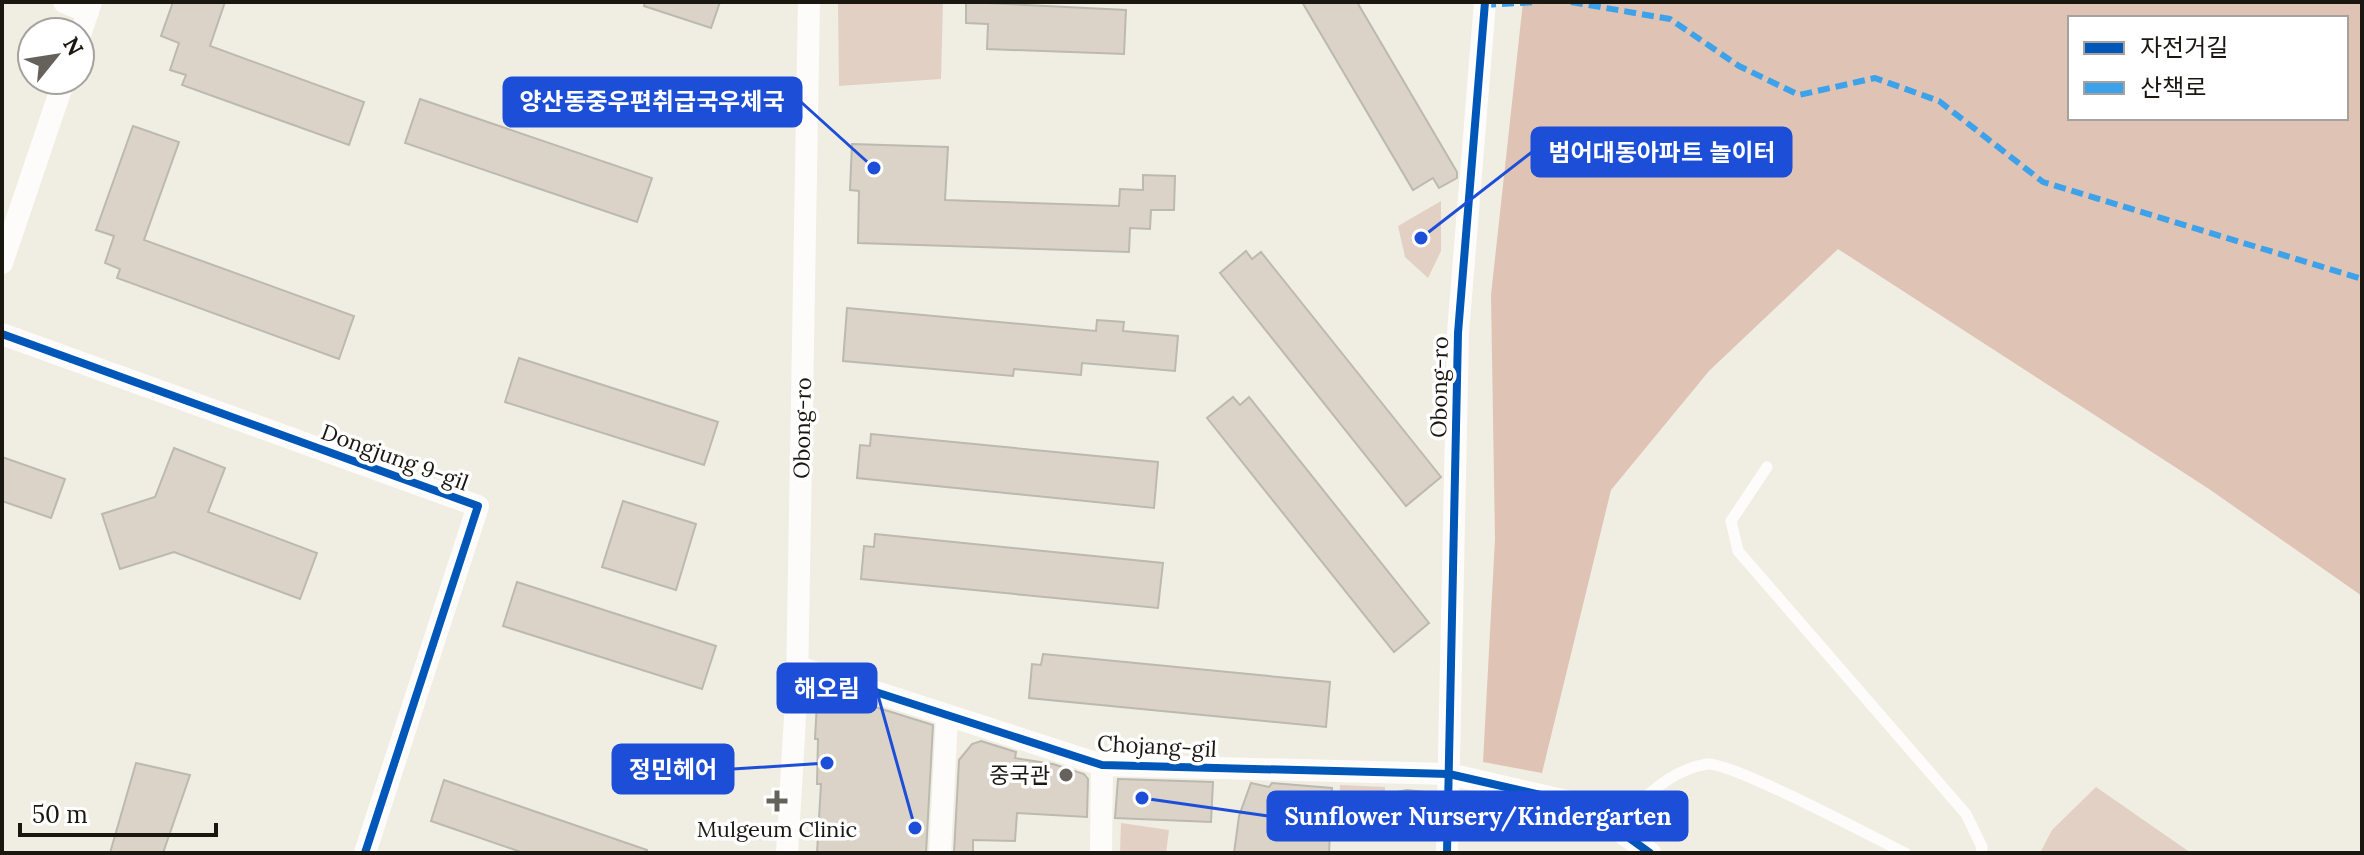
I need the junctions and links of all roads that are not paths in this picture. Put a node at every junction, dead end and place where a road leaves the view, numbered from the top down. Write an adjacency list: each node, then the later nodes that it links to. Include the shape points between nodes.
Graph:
1 (64, 2): 4 (street)
2 (809, 2): 9 (street, Obong-ro)
3 (1485, 2): 12 (street, Obong-ro, via 1458,333)
4 (89, 7)
5 (59, 96): 6 (street)
6 (2, 263)
7 (2, 334): 14 (street, Dongjung 9-gil, via 478,506)
8 (1767, 467): 20 (lane, via 1731,521 1738,551 1966,814)
9 (798, 667): 10 (street, Chojang-gil); 15 (street, Obong-ro)
10 (947, 717): 11 (street, Chojang-gil); 16 (street)
11 (1102, 765): 12 (street, Chojang-gil); 17 (street, Chojang-gil)
12 (1449, 774): 13 (street, Chojang-gil, via 1584,805); 18 (street)
13 (1644, 849): 19 (lane, via 1639,803 1671,775 1711,763)
14 (365, 853)
15 (787, 853)
16 (940, 853)
17 (1101, 853)
18 (1447, 853)
19 (1905, 853)
20 (1981, 853)

